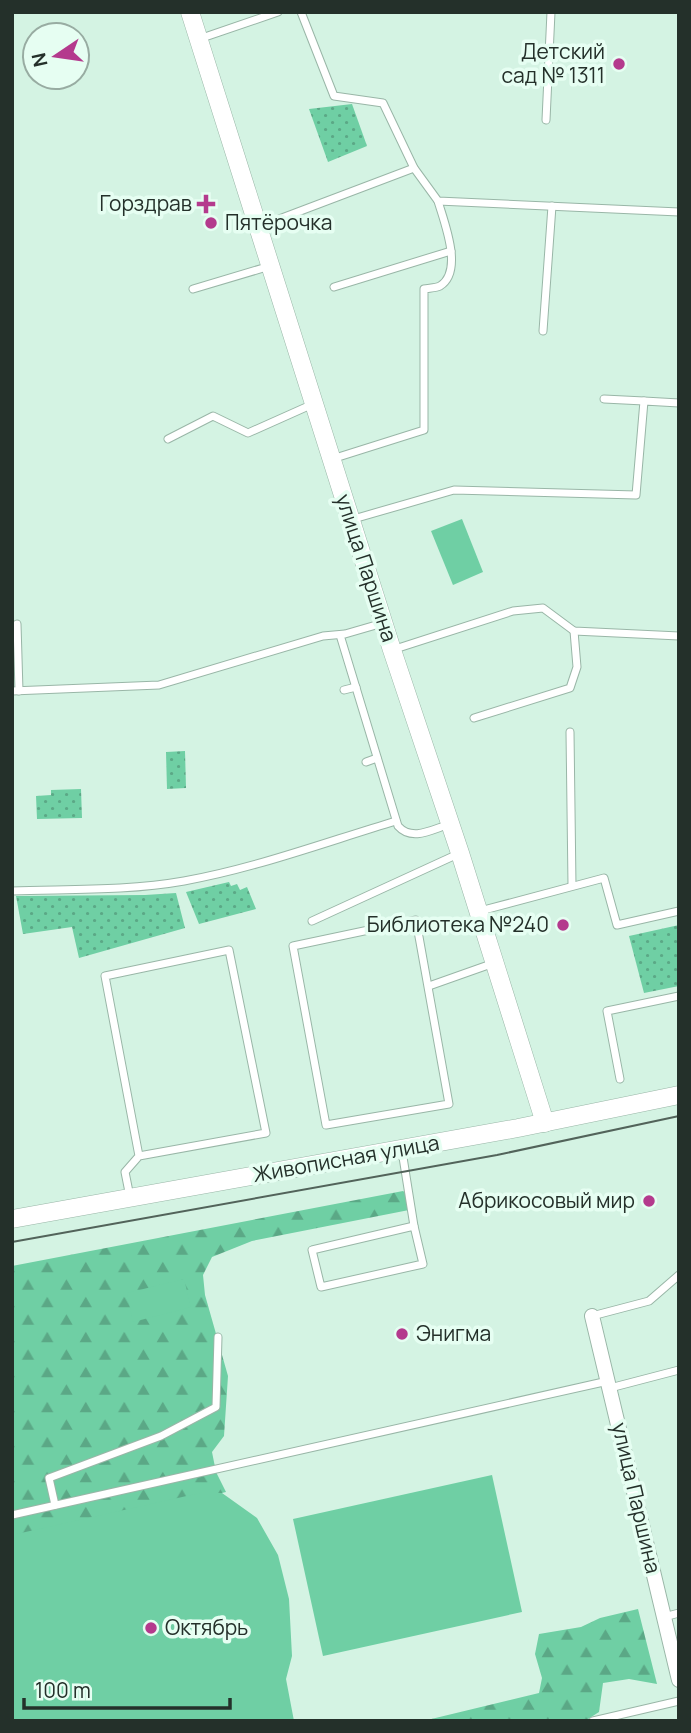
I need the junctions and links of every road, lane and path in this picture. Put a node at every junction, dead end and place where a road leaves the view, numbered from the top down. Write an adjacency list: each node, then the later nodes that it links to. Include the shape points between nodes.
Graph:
1 (190, 12): 5 (street, улица Паршина)
2 (278, 12): 5 (lane)
3 (301, 12): 7 (lane, via 334,96 383,103)
4 (551, 12): 6 (lane)
5 (198, 39): 11 (street, улица Паршина)
6 (546, 120)
7 (414, 168): 8 (lane); 11 (lane)
8 (438, 201): 9 (lane); 12 (lane)
9 (552, 206): 10 (lane); 16 (lane)
10 (679, 212)
11 (257, 227): 13 (street, улица Паршина)
12 (450, 251): 14 (lane); 22 (lane, via 449,278 439,287 424,289 424,430)
13 (270, 266): 15 (lane); 19 (street, улица Паршина)
14 (334, 287)
15 (193, 289)
16 (543, 331)
17 (604, 399): 18 (lane)
18 (644, 401): 20 (lane); 23 (lane, via 636,495 454,490)
19 (313, 403): 21 (lane, via 248,433 213,416); 22 (street, улица Паршина)
20 (679, 403)
21 (169, 439)
22 (331, 460): 23 (street, улица Паршина)
23 (350, 520): 24 (street, улица Паршина)
24 (383, 623): 27 (lane); 29 (street, улица Паршина)
25 (17, 624): 32 (lane)
26 (574, 631): 28 (lane); 29 (lane, via 543,608 513,611); 33 (lane, via 577,667 570,688)
27 (340, 635): 30 (lane); 32 (lane, via 323,636 153,686)
28 (679, 636)
29 (392, 650): 38 (street, улица Паршина)
30 (356, 687): 31 (lane); 35 (lane)
31 (344, 690)
32 (16, 691)
33 (474, 719)
34 (570, 732): 40 (lane)
35 (377, 758): 36 (lane); 37 (lane)
36 (366, 762)
37 (396, 821): 38 (lane, via 402,831 412,834); 41 (lane, via 184,881)
38 (451, 824): 39 (street, улица Паршина)
39 (460, 853): 42 (street, улица Паршина); 44 (lane)
40 (572, 885): 42 (lane); 43 (lane, via 604,878 617,925)
41 (12, 891)
42 (479, 911): 45 (street, улица Паршина)
43 (679, 911)
44 (312, 921)
45 (495, 963): 46 (lane); 50 (street, улица Паршина)
46 (429, 986): 46 (lane, via 449,1104 326,1125 293,946 416,920)
47 (679, 996): 48 (lane, via 607,1011)
48 (620, 1079)
49 (679, 1095): 50 (street, Живописная улица)
50 (545, 1123): 51 (street, Живописная улица)
51 (402, 1149): 53 (street, Живописная улица); 55 (lane)
52 (139, 1156): 52 (lane, via 105,976 229,950 266,1133); 53 (lane, via 125,1172)
53 (130, 1198): 54 (street, Живописная улица)
54 (12, 1219)
55 (414, 1226): 55 (lane, via 312,1250 321,1287 423,1264)
56 (679, 1275): 57 (lane, via 649,1301)
57 (592, 1316): 60 (street, улица Паршина)
58 (218, 1337): 61 (lane, via 216,1407 162,1436 49,1478)
59 (679, 1370): 60 (lane)
60 (609, 1384): 61 (lane); 63 (street, улица Паршина)
61 (55, 1505): 62 (lane)
62 (12, 1515)
63 (671, 1615): 64 (street, улица Паршина)
64 (679, 1680)
65 (679, 1701): 66 (lane)
66 (593, 1721)

